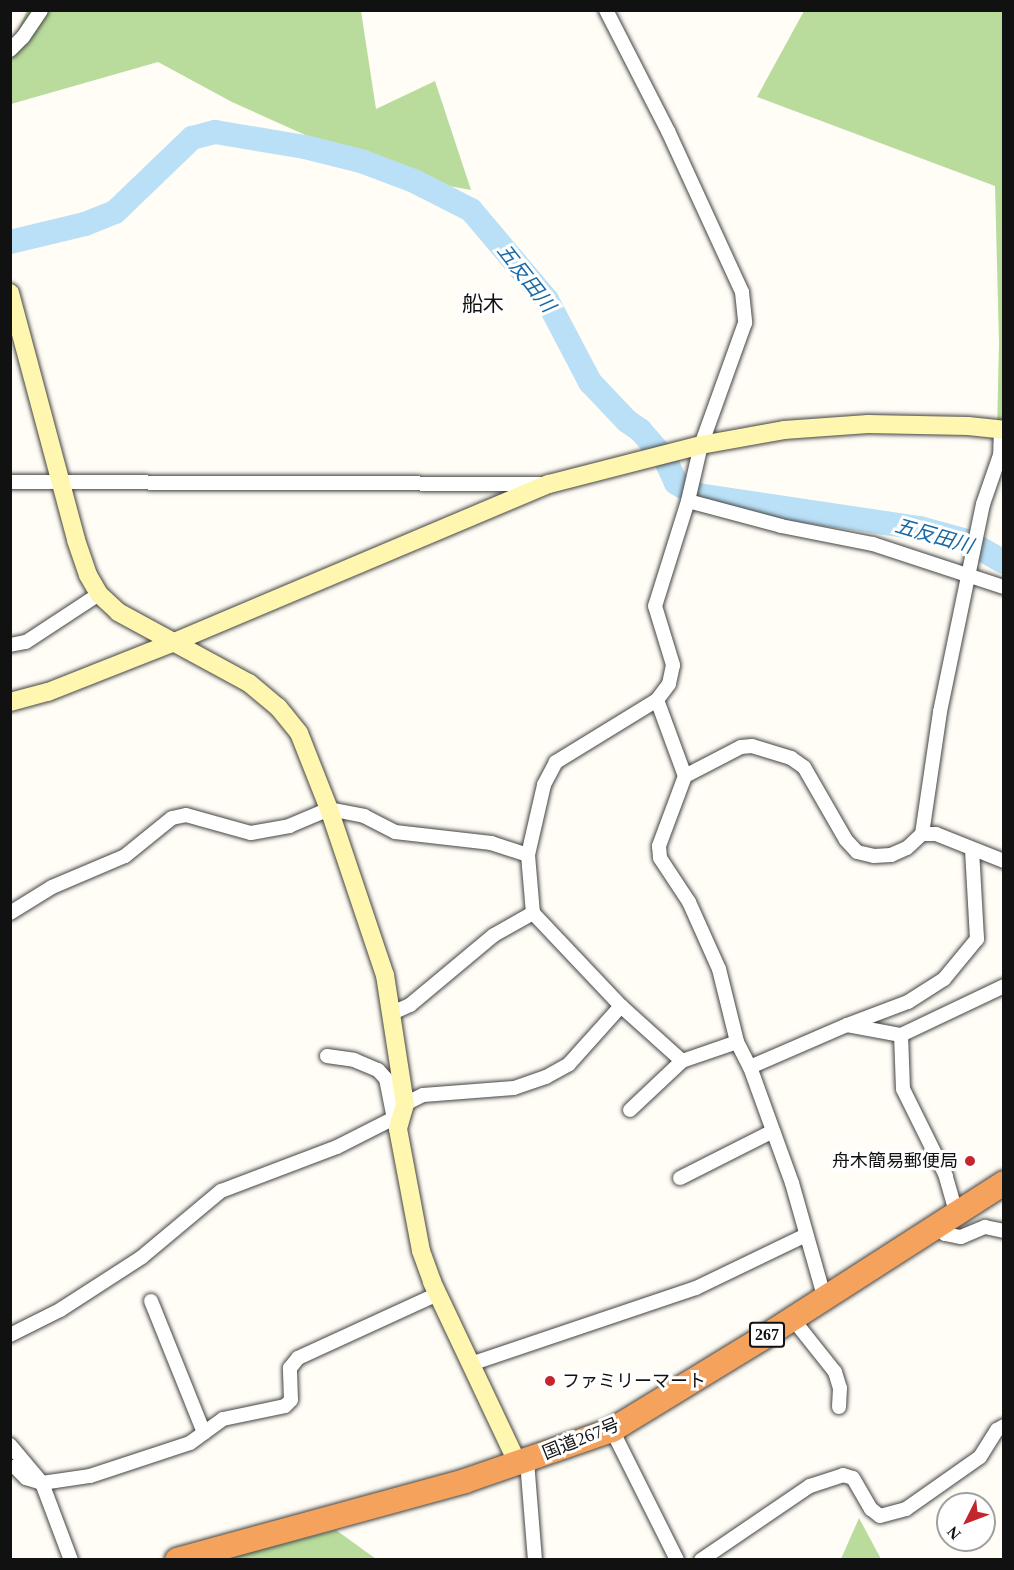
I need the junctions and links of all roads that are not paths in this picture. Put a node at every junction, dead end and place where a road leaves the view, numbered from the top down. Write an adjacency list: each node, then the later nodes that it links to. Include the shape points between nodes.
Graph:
1 (41, 10): 3 (street)
2 (606, 10): 6 (street, via 668,131 742,292 745,323)
3 (10, 50)
4 (10, 293): 8 (street)
5 (1002, 430): 6 (street, via 868,424 784,430); 11 (street, via 1000,455 983,504)
6 (701, 445): 9 (street); 10 (street)
7 (10, 482): 8 (street)
8 (61, 482): 9 (street); 13 (street, via 76,540)
9 (549, 484): 14 (street)
10 (688, 501): 11 (street, via 781,526 873,544); 16 (street, via 655,606 673,665 669,684)
11 (969, 577): 12 (street); 20 (street, via 940,712)
12 (1004, 587)
13 (99, 594): 14 (street, via 118,612); 15 (street, via 26,642)
14 (172, 643): 17 (street, via 48,692); 19 (street, via 249,683 278,707 299,733)
15 (10, 645)
16 (657, 700): 18 (street); 22 (street, via 556,762 544,784)
17 (10, 702)
18 (685, 776): 20 (street, via 741,747 752,746 791,758 804,767 857,852 891,855 907,848); 31 (street, via 659,846 660,858 689,902 719,969)
19 (329, 808): 22 (street, via 364,816 395,832 491,843); 24 (street, via 289,826 251,833 186,815 172,818 124,856 52,887); 28 (street, via 385,975)
20 (922, 834): 21 (street, via 936,834)
21 (972, 850): 23 (street); 29 (street, via 977,939 944,979 908,1002)
22 (528, 855): 25 (street)
23 (1004, 861)
24 (10, 913)
25 (533, 913): 27 (street); 28 (street, via 494,935 410,1005)
26 (1004, 986): 30 (street)
27 (621, 1006): 33 (street); 36 (street, via 568,1064 546,1077 514,1088 423,1095)
28 (392, 1012): 36 (street)
29 (847, 1025): 30 (street); 34 (street)
30 (901, 1035): 40 (street, via 903,1089 946,1176)
31 (737, 1042): 33 (street); 34 (street)
32 (327, 1056): 36 (street, via 354,1060 378,1070)
33 (682, 1061): 35 (street)
34 (750, 1066): 37 (street)
35 (630, 1110)
36 (401, 1112): 43 (street, via 398,1129 413,1217); 47 (street, via 337,1148 221,1191 142,1257 60,1310)
37 (773, 1131): 38 (street); 42 (street)
38 (680, 1178)
39 (1004, 1183): 40 (highway, 国道267号 / 267)
40 (947, 1218): 41 (street, via 945,1234 961,1237 985,1227); 44 (highway, 国道267号 / 267)
41 (1004, 1231)
42 (806, 1235): 44 (street); 48 (street, via 696,1288)
43 (438, 1294): 48 (street); 52 (street, via 298,1358 290,1368 291,1400 285,1406 223,1419)
44 (824, 1296): 46 (highway, 国道267号 / 267)
45 (151, 1302): 52 (street)
46 (792, 1318): 49 (street, via 835,1372 840,1388); 51 (highway, 国道267号 / 267)
47 (10, 1335)
48 (471, 1364): 54 (street)
49 (839, 1407)
50 (1004, 1426): 57 (street, via 997,1430 980,1457 906,1509 880,1516 871,1509 853,1478 843,1475 810,1486)
51 (612, 1430): 54 (highway, 国道267号 / 267); 61 (street)
52 (204, 1433): 56 (street, via 190,1443 90,1476)
53 (10, 1445): 56 (street)
54 (522, 1462): 59 (highway, 国道267号 / 267); 60 (street)
55 (10, 1467): 56 (street)
56 (42, 1483): 58 (street)
57 (702, 1559)
58 (71, 1560)
59 (177, 1560)
60 (535, 1560)
61 (677, 1560)

